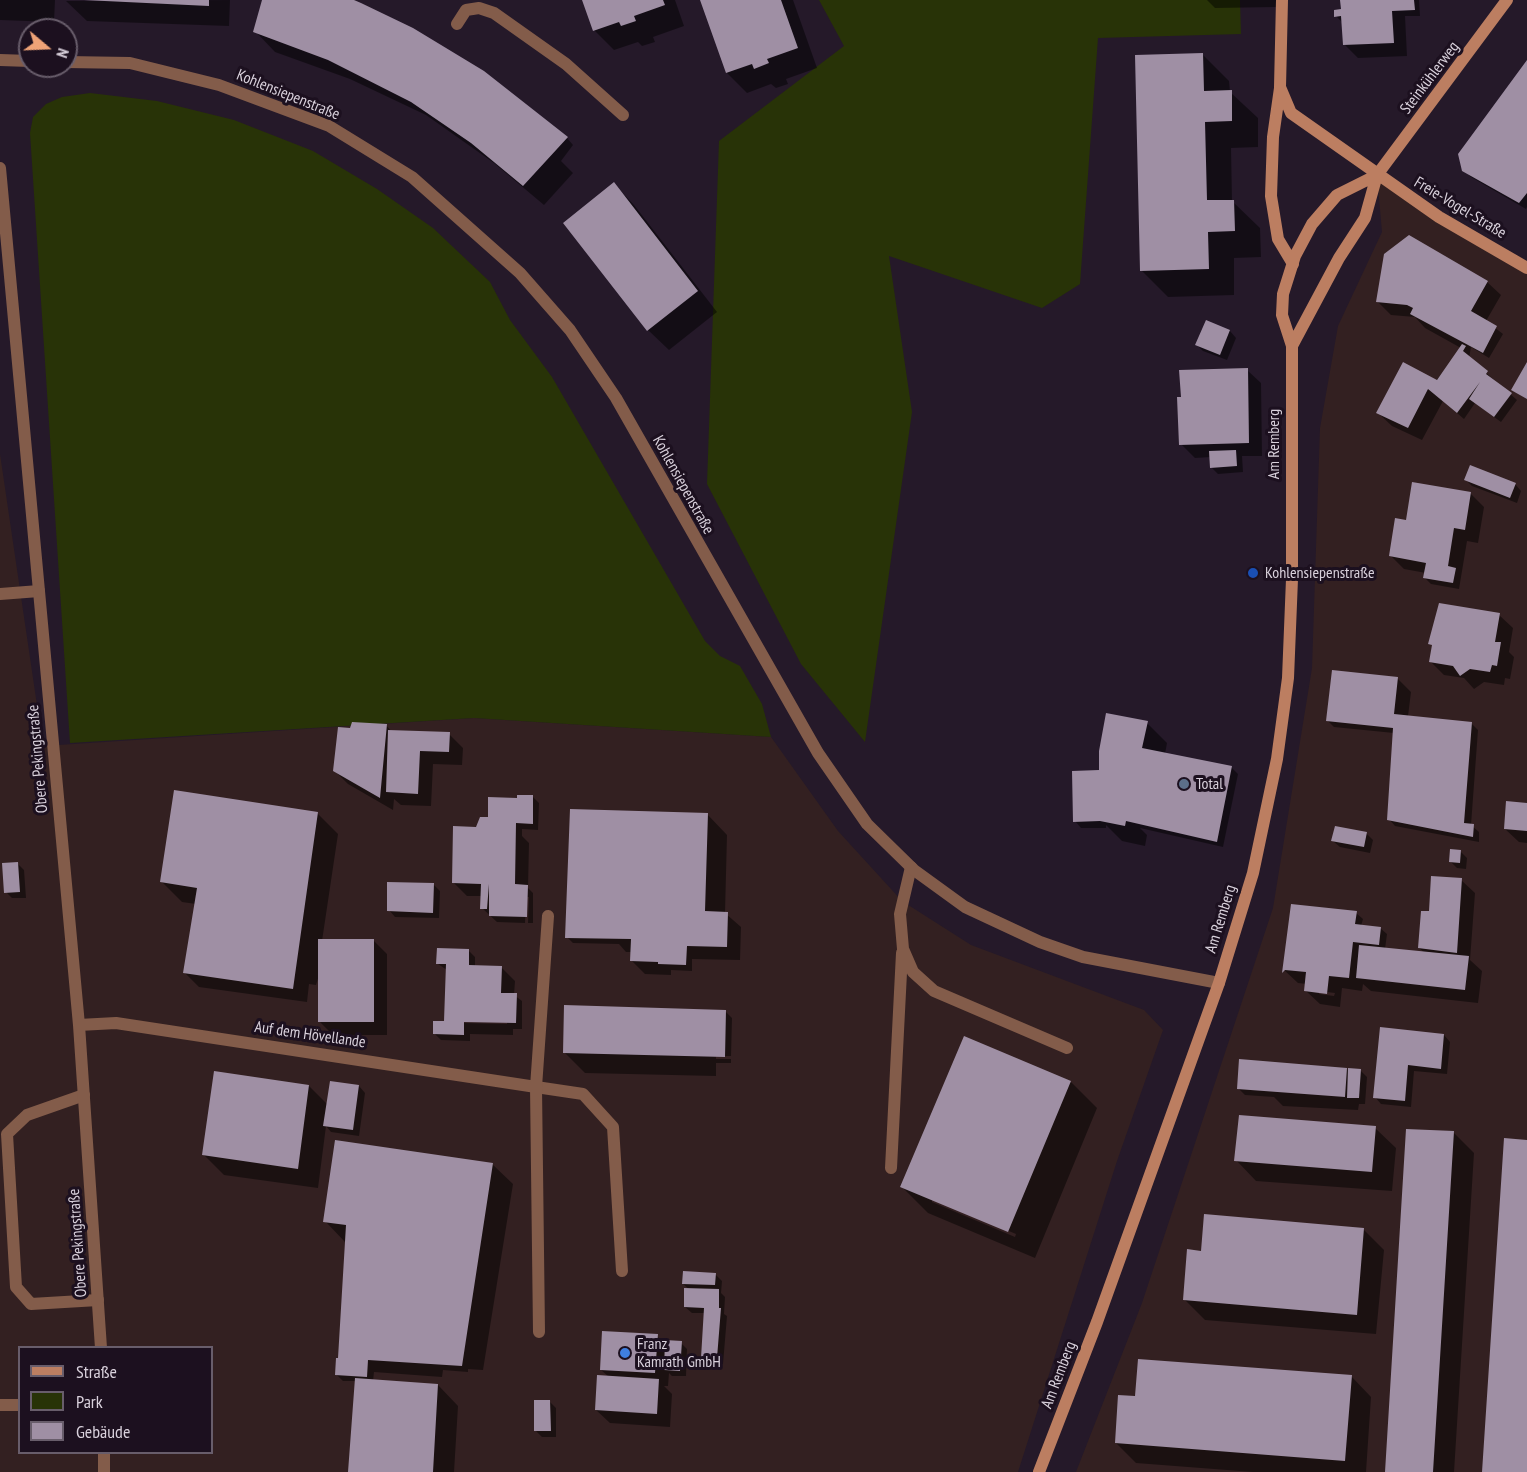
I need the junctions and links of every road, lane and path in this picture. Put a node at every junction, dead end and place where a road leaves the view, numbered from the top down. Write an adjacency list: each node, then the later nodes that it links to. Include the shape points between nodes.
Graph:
1 (1282, 0): 7 (street)
2 (1507, 0): 10 (street, Steinkühlerweg)
3 (457, 24): 8 (street, via 466,10 479,8 494,13 566,64)
4 (0, 60): 5 (street)
5 (18, 61)
6 (78, 62): 17 (street, Kohlensiepenstraße, via 130,63 219,85 329,126 412,177 520,273 570,330 616,398 772,676 855,809)
7 (1280, 87): 10 (street, via 1291,113); 11 (street, via 1271,196 1278,239)
8 (623, 115)
9 (0, 168): 13 (street, Obere Pekingstraße)
10 (1377, 175): 11 (street, Am Remberg, via 1337,195 1312,224); 12 (street, Freie-Vogel-Straße, via 1439,217); 14 (street, Am Remberg, via 1365,218)
11 (1293, 264): 14 (street, Am Remberg, via 1283,294 1282,315)
12 (1527, 268)
13 (5, 279): 15 (street, Obere Pekingstraße)
14 (1292, 346): 20 (street, Am Remberg, via 1288,678 1277,759 1253,873)
15 (39, 591): 16 (street); 21 (street, Obere Pekingstraße)
16 (0, 594)
17 (911, 867): 19 (street, via 900,914); 20 (street, Kohlensiepenstraße, via 965,907 1040,942 1083,957)
18 (548, 916): 23 (street)
19 (903, 949): 22 (street, via 913,972 934,991); 25 (street)
20 (1219, 983): 34 (street, Am Remberg)
21 (79, 1025): 23 (street, Auf dem Hövellande, via 116,1023); 24 (street, Obere Pekingstraße)
22 (1067, 1048)
23 (536, 1087): 26 (street, Auf dem Hövellande, via 583,1094 613,1127); 28 (street)
24 (84, 1095): 27 (street, Obere Pekingstraße); 27 (street, via 27,1115 7,1134 16,1287 31,1304)
25 (891, 1168)
26 (622, 1270)
27 (98, 1300): 29 (street, Obere Pekingstraße)
28 (539, 1332)
29 (101, 1346)
30 (0, 1405): 31 (street)
31 (18, 1406)
32 (104, 1454): 33 (street)
33 (104, 1472)
34 (1039, 1472)

